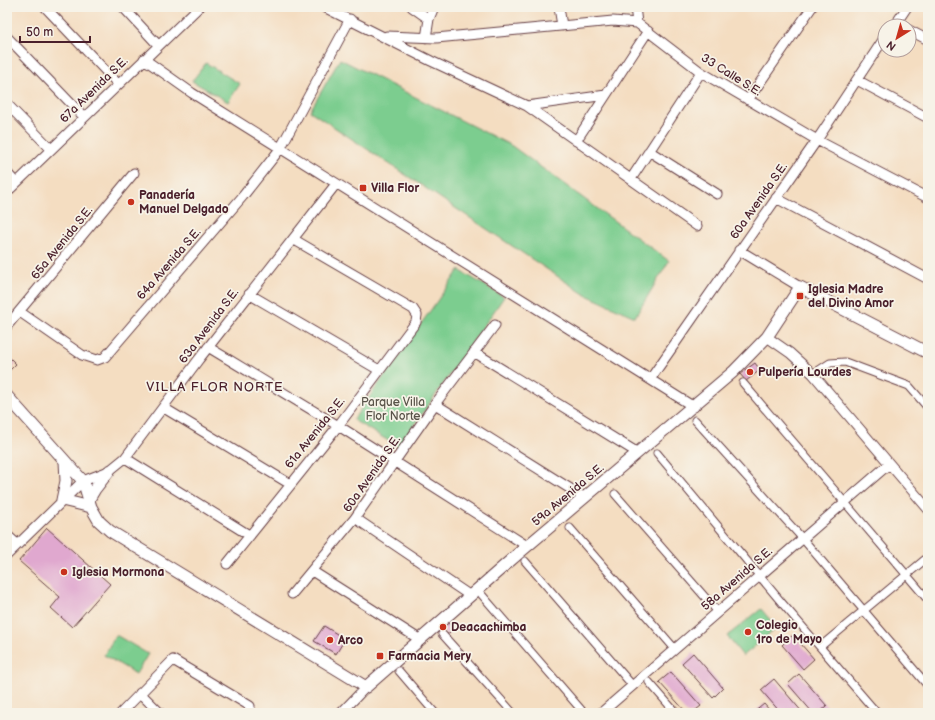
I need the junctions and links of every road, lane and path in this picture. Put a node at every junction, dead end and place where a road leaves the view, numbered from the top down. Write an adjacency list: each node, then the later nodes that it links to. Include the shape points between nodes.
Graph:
1 (45, 7): 27 (street)
2 (123, 7): 22 (street)
3 (200, 7): 22 (street, 67a Avenida S.E.)
4 (324, 7): 12 (street)
5 (412, 7): 13 (street)
6 (434, 7): 13 (street)
7 (559, 7): 15 (street)
8 (635, 7): 14 (street)
9 (812, 7): 29 (street)
10 (907, 7): 11 (street)
11 (900, 18)
12 (350, 19): 18 (street); 36 (street, 64a Avenida S.E.)
13 (429, 19): 19 (street)
14 (637, 23): 15 (street, via 613,21); 16 (street, 33 Calle S.E.)
15 (562, 26): 19 (street)
16 (648, 31): 25 (street, 33 Calle S.E.); 28 (street)
17 (917, 34): 20 (street)
18 (384, 36): 19 (street); 31 (street)
19 (426, 38)
20 (928, 40)
21 (9, 42): 32 (street)
22 (158, 45): 24 (street, 67a Avenida S.E.)
23 (877, 49): 26 (street, 60a Avenida S.E.)
24 (144, 59): 27 (street, 67a Avenida S.E.); 36 (street, via 192,93)
25 (701, 72): 29 (street, 33 Calle S.E.); 38 (street)
26 (857, 80): 33 (street); 34 (street, 60a Avenida S.E.)
27 (118, 84): 32 (street, 67a Avenida S.E.)
28 (606, 95): 31 (street); 35 (street)
29 (748, 100): 34 (street, 33 Calle S.E.)
30 (7, 104): 37 (street)
31 (527, 106): 35 (street)
32 (84, 117): 37 (street, 67a Avenida S.E.)
33 (928, 118)
34 (817, 140): 46 (street, 60a Avenida S.E.); 47 (street, 33 Calle S.E.)
35 (576, 141): 41 (street)
36 (280, 148): 43 (street); 54 (street, 64a Avenida S.E., via 243,196 105,357 97,360 82,355)
37 (51, 150): 42 (street, 67a Avenida S.E.)
38 (649, 150): 41 (street); 45 (street)
39 (7, 173): 42 (street)
40 (134, 173): 54 (street, 65a Avenida S.E.)
41 (631, 179): 48 (street)
42 (16, 183): 44 (street, 67a Avenida S.E.)
43 (336, 184): 49 (street, 63a Avenida S.E.); 63 (street)
44 (7, 192)
45 (717, 194)
46 (776, 198): 50 (street, 60a Avenida S.E.); 51 (street)
47 (928, 198)
48 (697, 226)
49 (293, 239): 53 (street, 63a Avenida S.E.); 61 (street, 61a Avenida S.E., via 413,309 417,315 416,322)
50 (739, 250): 52 (street); 63 (street, 60a Avenida S.E.)
51 (928, 279)
52 (800, 287): 57 (street, 59a Avenida S.E.); 60 (street)
53 (249, 294): 58 (street, 63a Avenida S.E.); 61 (street)
54 (20, 312): 56 (street, 65a Avenida S.E.)
55 (495, 325): 59 (street, 60a Avenida S.E.)
56 (7, 326)
57 (767, 337): 62 (street); 67 (street, 59a Avenida S.E.)
58 (208, 347): 68 (street, 63a Avenida S.E.); 71 (street)
59 (474, 352): 66 (street, 60a Avenida S.E.); 72 (street)
60 (928, 353)
61 (379, 370): 71 (street, 61a Avenida S.E.)
62 (813, 374): 69 (street, via 830,363 845,362 909,386); 77 (street)
63 (651, 378): 67 (street)
64 (743, 382): 84 (street)
65 (7, 396): 75 (street)
66 (435, 404): 76 (street, 60a Avenida S.E.); 82 (street)
67 (694, 407): 72 (street, 59a Avenida S.E.)
68 (164, 408): 74 (street, 63a Avenida S.E.); 80 (street)
69 (928, 408)
70 (695, 420): 91 (street)
71 (338, 426): 76 (street); 80 (street, 61a Avenida S.E.)
72 (638, 453): 82 (street, 59a Avenida S.E.)
73 (657, 453): 100 (street)
74 (125, 458): 78 (street, 63a Avenida S.E.); 90 (street)
75 (65, 461): 79 (street); 83 (street, via 66,481)
76 (396, 462): 87 (street, 60a Avenida S.E.); 93 (street)
77 (889, 464): 84 (street, 58a Avenida S.E.); 86 (street)
78 (109, 471): 79 (street, 63a Avenida S.E.); 85 (street, via 95,489)
79 (83, 481): 83 (street, 63a Avenida S.E.); 85 (street)
80 (290, 484): 90 (street, 61a Avenida S.E.)
81 (614, 494): 106 (street)
82 (584, 498): 93 (street, 59a Avenida S.E.)
83 (62, 500): 85 (street); 92 (street, 63a Avenida S.E.)
84 (845, 502): 91 (street, 58a Avenida S.E.); 99 (street)
85 (90, 504): 115 (street, via 99,521 110,531)
86 (928, 509)
87 (355, 518): 98 (street, 60a Avenida S.E.); 102 (street)
88 (570, 528): 110 (street)
89 (7, 535): 92 (street)
90 (249, 535): 97 (street, 61a Avenida S.E.)
91 (802, 539): 100 (street, 58a Avenida S.E.); 105 (street)
92 (17, 544): 94 (street, 63a Avenida S.E.)
93 (527, 546): 102 (street, 59a Avenida S.E.)
94 (7, 555)
95 (928, 557): 99 (street)
96 (525, 560): 113 (street)
97 (227, 564)
98 (312, 571): 101 (street, 60a Avenida S.E.); 108 (street)
99 (906, 574): 104 (street); 105 (street)
100 (760, 576): 106 (street, 58a Avenida S.E.); 109 (street)
101 (292, 594)
102 (469, 595): 108 (street, 59a Avenida S.E.)
103 (482, 595): 123 (street)
104 (928, 600)
105 (863, 610): 109 (street); 114 (street)
106 (718, 612): 110 (street, 58a Avenida S.E.)
107 (442, 634): 122 (street)
108 (419, 639): 115 (street, 59a Avenida S.E.)
109 (821, 646): 126 (street)
110 (675, 649): 113 (street, 58a Avenida S.E.)
111 (399, 671): 121 (street)
112 (649, 682): 125 (street)
113 (633, 686): 124 (street, 58a Avenida S.E.)
114 (928, 686)
115 (366, 687): 120 (street, 59a Avenida S.E.)
116 (140, 693): 117 (street, via 173,660); 118 (street); 119 (street)
117 (250, 706)
118 (121, 713)
119 (160, 713)
120 (341, 713)
121 (435, 713)
122 (513, 713)
123 (584, 713)
124 (601, 713)
125 (676, 713)
126 (878, 713)

